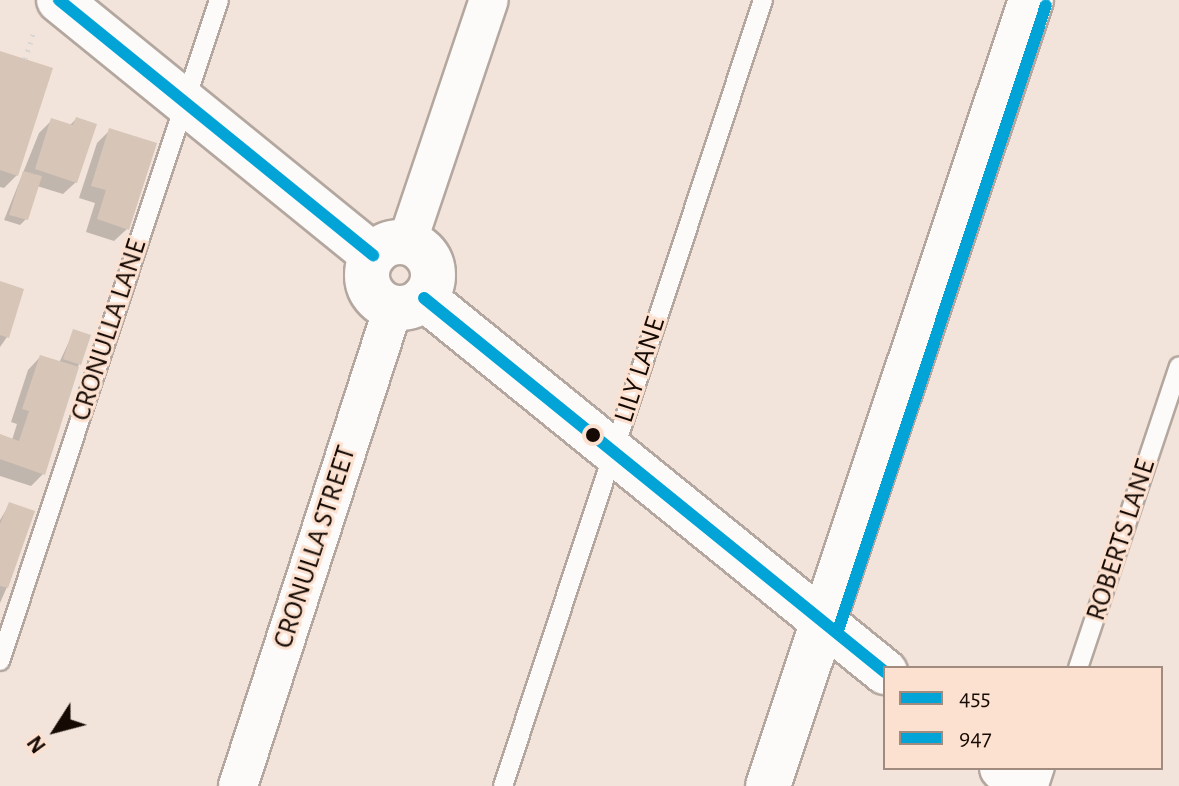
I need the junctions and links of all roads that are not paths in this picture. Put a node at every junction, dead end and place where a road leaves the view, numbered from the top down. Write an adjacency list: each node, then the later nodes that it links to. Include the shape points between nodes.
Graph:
1 (59, 0): 6 (street)
2 (219, 0): 6 (lane, CRONULLA LANE)
3 (489, 0): 7 (street)
4 (763, 0): 10 (lane, LILY LANE)
5 (1031, 0): 11 (street)
6 (184, 103): 7 (street); 12 (lane, CRONULLA LANE)
7 (390, 249): 8 (street, via 369,287 374,297)
8 (409, 303): 10 (street); 16 (street, CRONULLA STREET)
9 (1179, 366): 13 (lane, ROBERTS LANE)
10 (613, 452): 11 (street); 17 (lane, LILY LANE)
11 (824, 623): 14 (street); 18 (street)
12 (0, 661)
13 (1079, 666)
14 (883, 670)
15 (1004, 770): 19 (street)
16 (238, 786)
17 (503, 786)
18 (768, 786)
19 (1020, 786)

